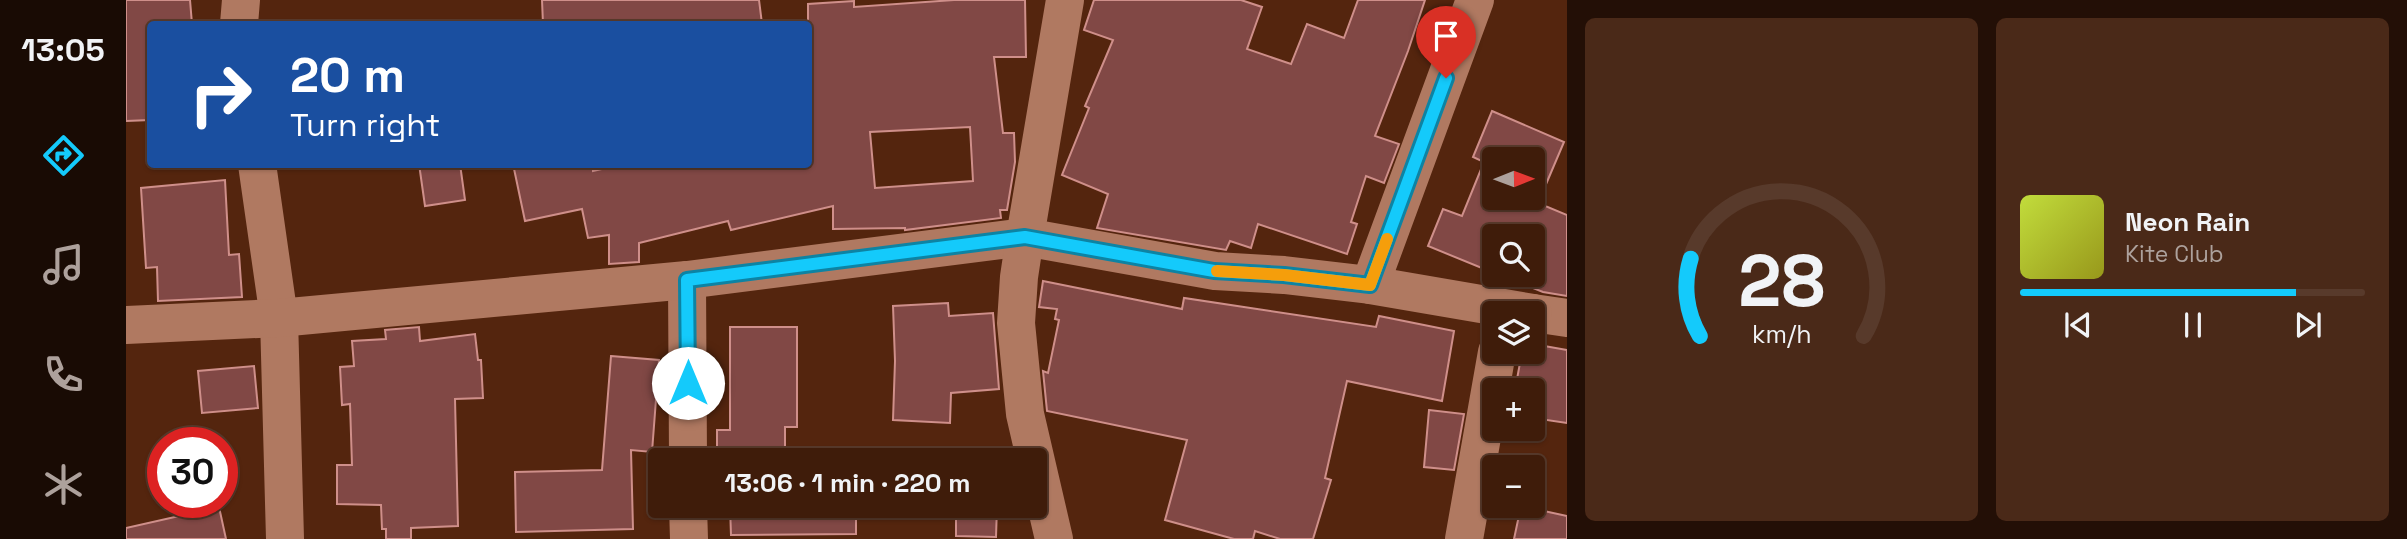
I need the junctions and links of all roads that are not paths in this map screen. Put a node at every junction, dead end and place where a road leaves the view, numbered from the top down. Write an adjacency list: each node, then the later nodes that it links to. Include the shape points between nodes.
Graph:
1 (241, 0): 4 (street)
2 (1065, 0): 6 (street)
3 (1475, 0): 8 (street)
4 (239, 21)
5 (258, 168): 11 (street)
6 (1025, 237): 7 (street); 8 (street, via 1214,271); 19 (street, via 1018,336 1025,414)
7 (687, 280): 11 (street); 15 (street)
8 (1370, 285): 9 (street)
9 (1482, 305)
10 (1545, 315): 12 (street)
11 (279, 318): 13 (street); 17 (street)
12 (1567, 318)
13 (126, 325)
14 (1495, 364): 20 (street)
15 (688, 448)
16 (688, 518): 18 (street)
17 (285, 539)
18 (689, 539)
19 (1054, 539)
20 (1464, 539)

